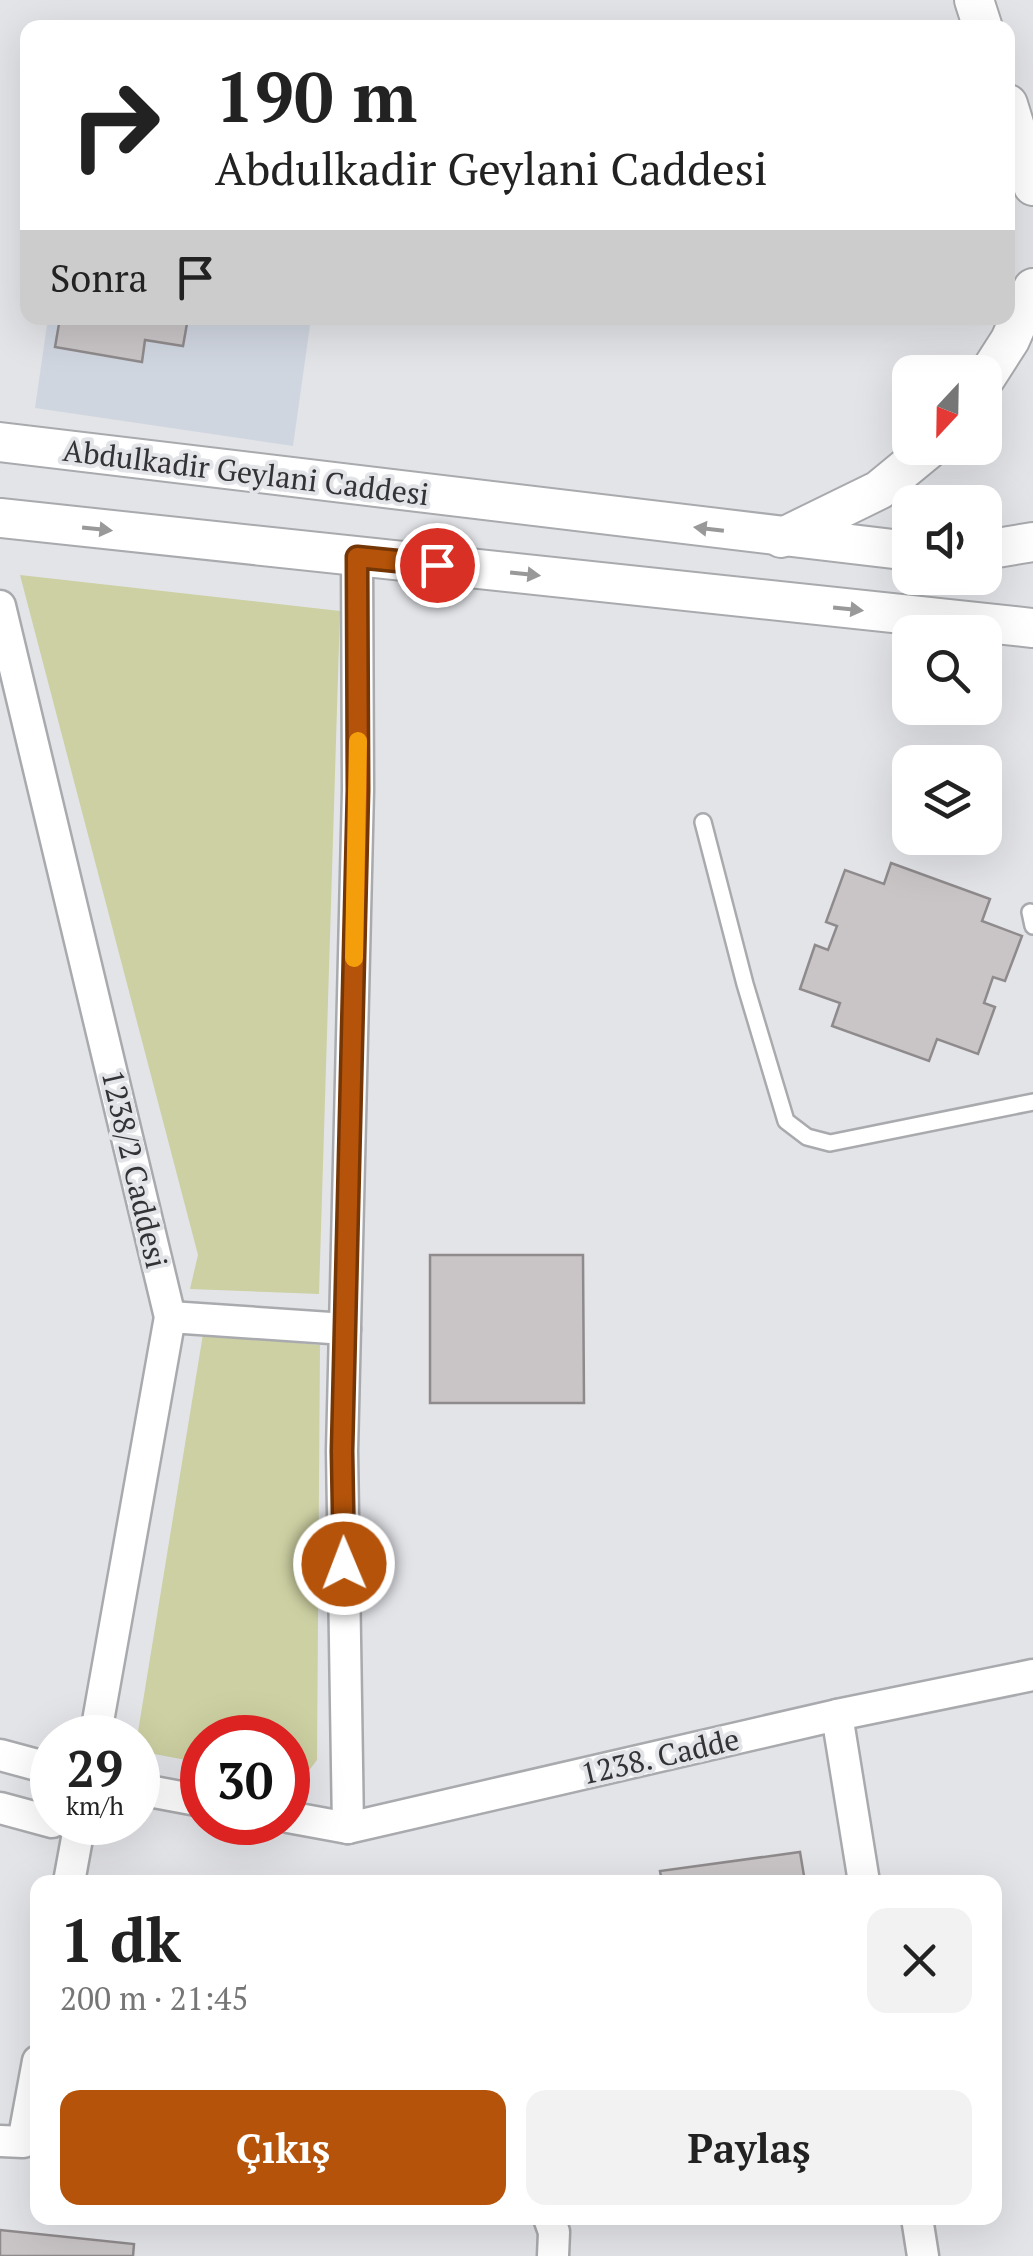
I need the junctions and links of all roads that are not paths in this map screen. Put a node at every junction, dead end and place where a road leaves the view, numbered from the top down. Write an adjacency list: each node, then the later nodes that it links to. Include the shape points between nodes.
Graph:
1 (1015, 127): 2 (street)
2 (1033, 186)
3 (1033, 288): 4 (street)
4 (1000, 355)
5 (0, 442): 8 (street, Abdulkadir Geylani Caddesi, one-way to 5)
6 (909, 465): 8 (street, via 879,490)
7 (0, 518): 12 (street, one-way to 12)
8 (780, 538): 11 (street, Abdulkadir Geylani Caddesi)
9 (1033, 542): 10 (street)
10 (1002, 547)
11 (892, 549)
12 (357, 557): 14 (street, one-way to 14); 18 (street)
13 (0, 606): 17 (street, 1238/2 Caddesi)
14 (1033, 628)
15 (703, 822): 16 (lane, via 786,1122 830,1143)
16 (1033, 1102)
17 (170, 1317): 18 (street); 20 (street, 1238/2 Caddesi)
18 (345, 1329): 27 (street)
19 (1033, 1675): 21 (street, 1238. Cadde)
20 (99, 1715)
21 (837, 1716): 27 (street, 1238. Cadde); 30 (street)
22 (0, 1755): 23 (street)
23 (30, 1764)
24 (0, 1808): 25 (street)
25 (30, 1815)
26 (310, 1820): 27 (street, 1238. Cadde)
27 (348, 1828)
28 (68, 1845): 29 (street)
29 (69, 1875)
30 (863, 1875)
31 (30, 2097): 32 (street)
32 (20, 2142)
33 (552, 2225): 35 (street)
34 (918, 2225): 36 (street)
35 (552, 2256)
36 (923, 2256)

